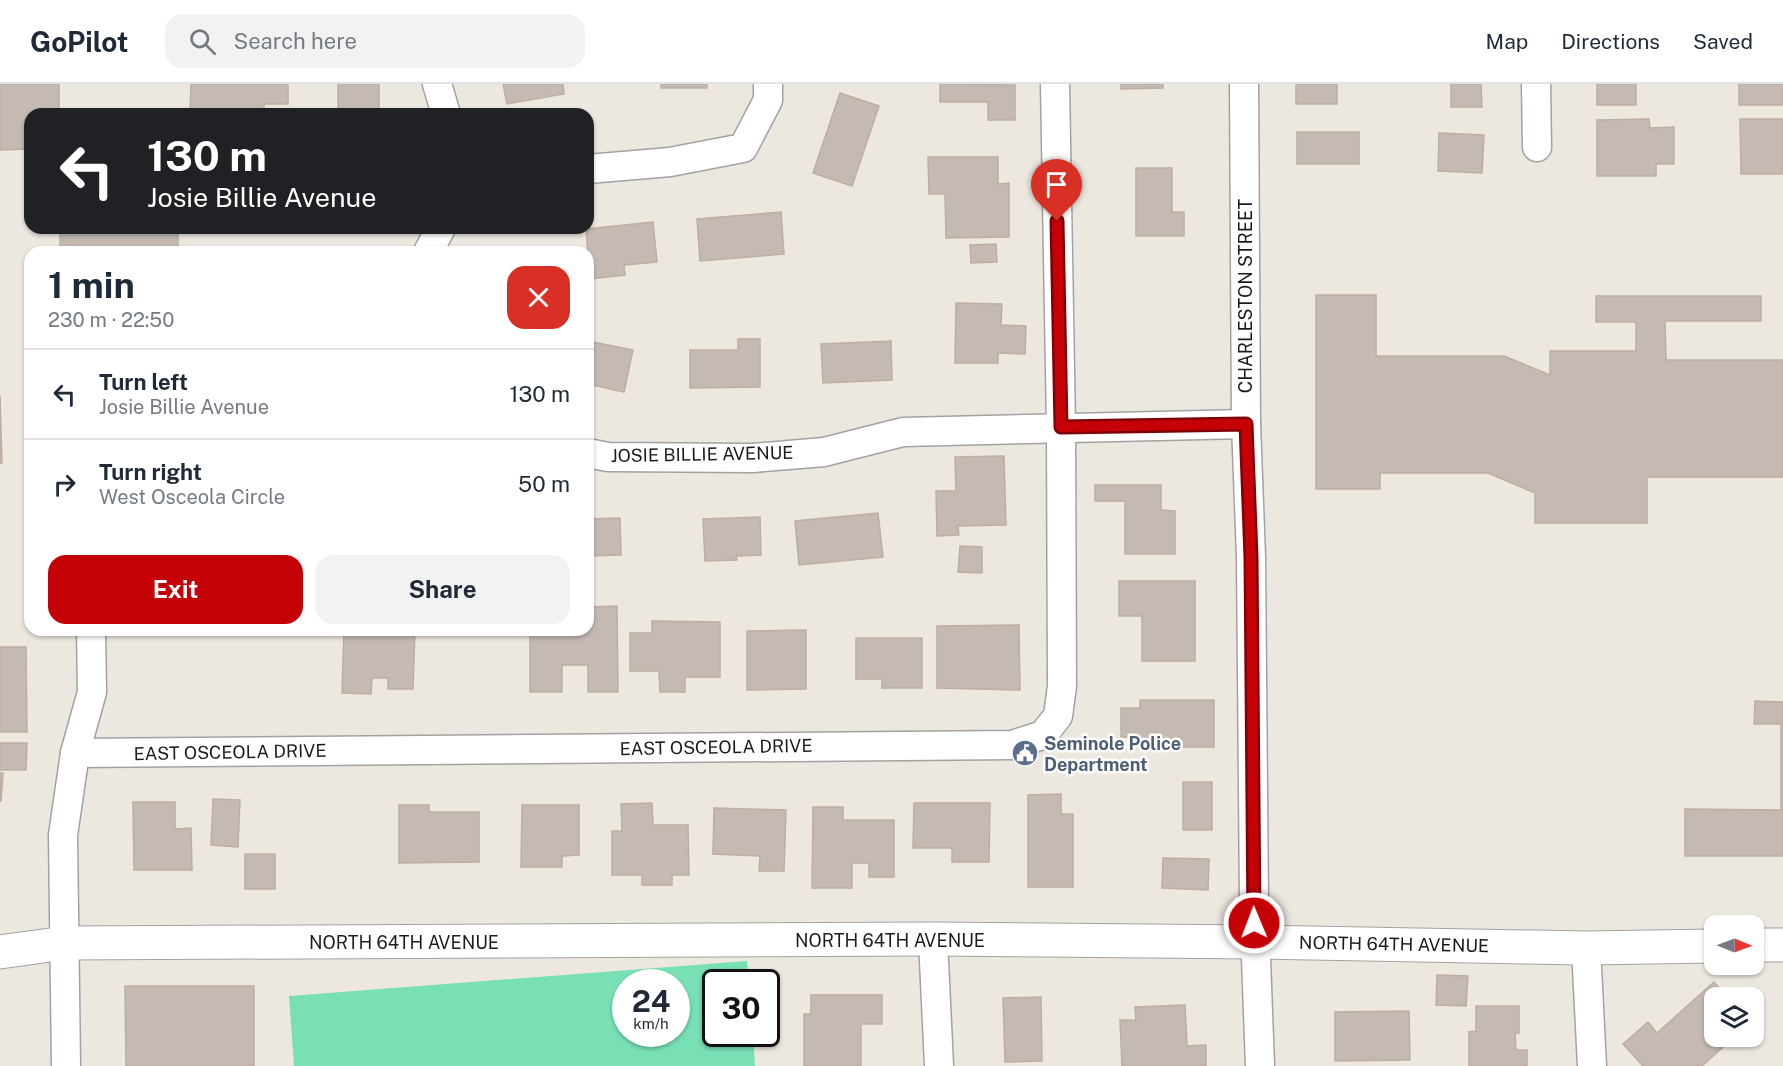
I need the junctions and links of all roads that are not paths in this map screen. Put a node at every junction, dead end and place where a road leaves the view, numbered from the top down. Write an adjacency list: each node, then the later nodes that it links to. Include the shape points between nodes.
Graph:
1 (437, 84): 6 (street)
2 (768, 84): 8 (street, via 768,100 742,148 670,162)
3 (1055, 84): 10 (street, EAST OSCEOLA DRIVE)
4 (1244, 84): 9 (street, CHARLESTON STREET)
5 (1536, 84): 7 (street)
6 (444, 108)
7 (1537, 147)
8 (594, 168)
9 (1246, 424): 10 (street, JOSIE BILLIE AVENUE); 16 (street, CHARLESTON STREET)
10 (1061, 427): 11 (street, JOSIE BILLIE AVENUE, via 903,432 824,452 753,458); 13 (street, EAST OSCEOLA DRIVE, via 1062,686 1058,716 1043,735 1012,745)
11 (594, 454)
12 (92, 636): 13 (street, via 92,692)
13 (75, 753): 17 (street, via 63,835)
14 (0, 930): 17 (street, NORTH 64TH AVENUE)
15 (933, 939): 16 (street, NORTH 64TH AVENUE); 17 (street, NORTH 64TH AVENUE); 24 (street)
16 (1255, 942): 21 (street, NORTH 64TH AVENUE); 25 (street, CHARLESTON STREET)
17 (65, 943): 22 (street, NORTH 64TH AVENUE); 23 (street)
18 (1764, 945): 19 (street)
19 (1783, 945)
20 (1704, 946): 21 (street, NORTH 64TH AVENUE)
21 (1586, 948): 26 (street)
22 (0, 952)
23 (66, 1066)
24 (939, 1066)
25 (1260, 1066)
26 (1592, 1066)

